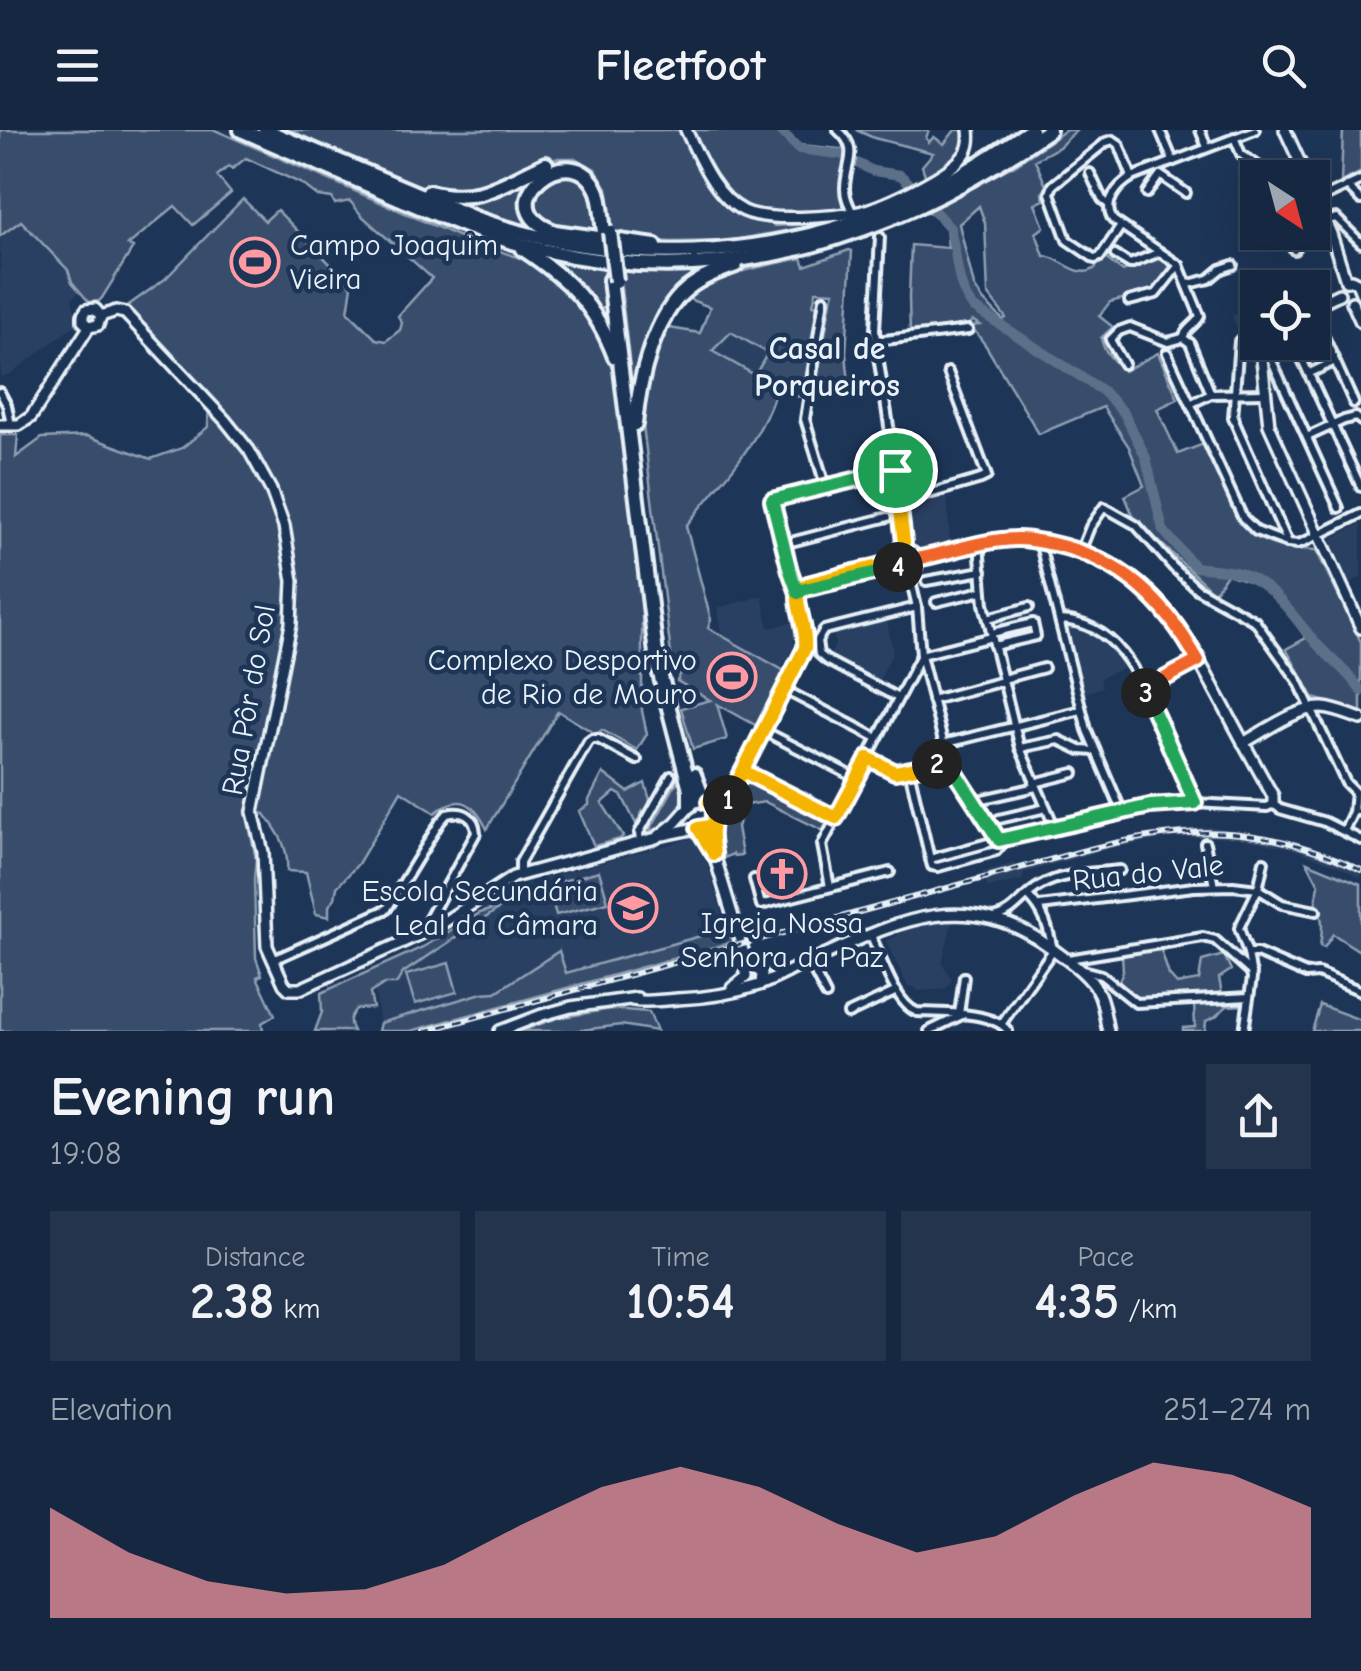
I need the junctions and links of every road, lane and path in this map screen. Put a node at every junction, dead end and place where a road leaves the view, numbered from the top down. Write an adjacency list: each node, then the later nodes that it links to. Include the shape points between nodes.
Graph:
1 (241, 130): 36 (highway)
2 (266, 130): 20 (highway)
3 (686, 130): 30 (street, via 724,195 746,212)
4 (838, 130): 30 (street, via 849,141 845,191)
5 (969, 130): 23 (street, via 966,152)
6 (1032, 130): 23 (highway)
7 (1049, 130): 23 (highway, via 1003,162)
8 (1160, 130): 16 (street)
9 (1200, 130): 13 (street)
10 (1254, 130): 12 (street)
11 (1285, 130): 15 (street)
12 (1234, 137): 13 (street); 14 (street)
13 (1207, 147): 16 (street)
14 (1250, 160)
15 (1299, 160)
16 (1173, 161): 17 (street)
17 (1158, 172): 19 (street); 24 (street); 25 (street)
18 (1090, 174): 29 (street)
19 (1132, 176): 29 (street); 32 (street, via 1113,140 1050,193 1067,240 1095,259)
20 (382, 180): 34 (highway, via 461,197 494,190 549,163 570,162 598,180); 39 (highway, via 513,232 577,246)
21 (1361, 180): 22 (street)
22 (1348, 186): 26 (street); 27 (street)
23 (933, 190): 28 (highway)
24 (1148, 193)
25 (1186, 193)
26 (1330, 198)
27 (1361, 200)
28 (906, 203): 30 (street); 39 (highway, via 813,236); 41 (highway, via 841,238)
29 (1108, 204): 32 (street)
30 (853, 212)
31 (1330, 220): 37 (street, via 1336,218)
32 (1121, 226): 38 (street)
33 (1330, 229): 44 (street)
34 (607, 232): 39 (highway, via 598,194 583,174 558,167 532,186 530,213 547,229); 45 (highway, bridge)
35 (880, 237): 57 (street)
36 (512, 242): 41 (highway, via 625,262); 68 (highway, via 582,297)
37 (1361, 243)
38 (1161, 251): 40 (street, via 1130,264); 42 (street)
39 (696, 253)
40 (1116, 255)
41 (755, 258): 76 (highway, via 699,280 666,313)
42 (1179, 265): 46 (street); 50 (street, via 1156,294)
43 (1233, 265): 46 (street)
44 (1354, 279): 47 (street); 51 (street, via 1361,293)
45 (613, 280): 68 (highway); 76 (highway)
46 (1188, 284): 56 (street, via 1200,316)
47 (1339, 294): 48 (street); 51 (street)
48 (1330, 298)
49 (824, 299): 81 (street, via 805,418)
50 (1130, 301)
51 (1352, 302): 53 (street)
52 (101, 316): 54 (street); 54 (street, via 86,310 82,321); 175 (street, Rua Pôr do Sol, via 125,313 225,420 265,476 284,526 293,581 291,624 253,817 263,852 265,935)
53 (1361, 322)
54 (89, 327): 77 (street, via 31,416)
55 (968, 330): 57 (street)
56 (1183, 338): 65 (street, via 1168,342 1130,327 1119,331 1110,340); 72 (street)
57 (876, 341): 80 (street)
58 (1239, 341): 70 (street)
59 (1330, 350): 64 (street)
60 (1168, 353): 73 (street)
61 (1262, 360): 71 (street)
62 (1272, 360): 79 (street)
63 (1303, 360): 67 (street)
64 (1335, 361): 67 (street); 74 (street)
65 (1124, 364)
66 (948, 372): 83 (street, via 987,476)
67 (1310, 373): 78 (street)
68 (623, 378): 138 (highway, via 657,662 690,789)
69 (0, 392): 77 (street)
70 (1233, 393): 71 (street); 72 (street); 91 (street, via 1233,418)
71 (1264, 393): 87 (street, via 1268,426)
72 (1211, 394): 73 (street)
73 (1192, 403): 91 (street, via 1243,518)
74 (1354, 403)
75 (1361, 420): 78 (street)
76 (635, 424): 135 (highway, via 664,656)
77 (5, 425)
78 (1332, 426): 79 (street); 82 (street)
79 (1307, 437): 84 (street)
80 (895, 470): 81 (street); 83 (street)
81 (825, 485): 89 (street, via 772,500)
82 (1361, 487)
83 (901, 502): 93 (street)
84 (1339, 508)
85 (1361, 514): 87 (street)
86 (888, 517): 89 (street)
87 (1318, 535): 91 (street); 103 (street)
88 (1039, 541): 90 (street); 92 (street); 102 (street)
89 (783, 544): 97 (street)
90 (979, 544): 93 (street); 94 (street)
91 (1288, 544)
92 (1080, 552): 106 (street, via 1150,594); 113 (street, via 1104,507 1123,516 1198,590 1255,621)
93 (904, 557): 97 (street); 99 (street)
94 (982, 571): 95 (street); 96 (street)
95 (926, 581)
96 (982, 591): 98 (street); 101 (street)
97 (798, 593): 110 (street, via 805,648)
98 (936, 602)
99 (917, 607): 105 (street); 111 (street, via 824,630 817,641 826,660)
100 (1029, 608): 101 (street)
101 (988, 618): 104 (street)
102 (1059, 620): 109 (street, via 1105,636); 114 (street)
103 (1361, 628)
104 (993, 639): 104 (street, via 1036,636 1033,623); 105 (street); 108 (street)
105 (921, 655): 111 (street); 112 (street)
106 (1198, 661): 109 (street); 119 (street)
107 (1044, 668): 108 (street)
108 (1003, 680): 112 (street); 116 (street)
109 (1145, 689): 136 (street)
110 (785, 690): 117 (street); 118 (street)
111 (898, 698): 118 (street)
112 (932, 700): 120 (street)
113 (1312, 708): 115 (street); 119 (street); 132 (street, via 1346,784)
114 (1082, 710): 116 (street); 122 (street)
115 (1361, 719)
116 (1014, 726): 120 (street); 121 (street)
117 (764, 730): 127 (street); 130 (street)
118 (877, 738): 123 (street)
119 (1244, 743): 137 (street)
120 (943, 744): 125 (street)
121 (1020, 748): 122 (street, via 1058,740); 131 (street)
122 (1094, 751): 140 (street)
123 (868, 758): 126 (street, via 895,772); 130 (street)
124 (637, 760): 152 (street, via 590,740)
125 (948, 761): 126 (street); 134 (street)
126 (909, 770): 148 (street, via 930,859)
127 (743, 771): 133 (street); 141 (street)
128 (1074, 773): 131 (street)
129 (671, 776): 150 (street)
130 (856, 778): 141 (street)
131 (1035, 785): 134 (street); 139 (street)
132 (1358, 791): 146 (street)
133 (730, 795): 135 (street); 143 (street)
134 (974, 801): 148 (street)
135 (707, 802): 138 (street); 143 (street)
136 (1195, 803): 137 (street); 140 (street)
137 (1273, 804): 146 (street)
138 (688, 808): 144 (street, via 688,822); 147 (street)
139 (1046, 808): 142 (street); 145 (street)
140 (1122, 812): 145 (street)
141 (836, 818): 161 (street, via 822,846)
142 (999, 819)
143 (713, 821): 144 (street); 153 (street)
144 (697, 828): 147 (street); 153 (street)
145 (1056, 828): 148 (street)
146 (1344, 831): 149 (street)
147 (656, 838): 150 (street)
148 (1003, 839)
149 (1361, 840)
150 (640, 842): 155 (street)
151 (1205, 843): 160 (street)
152 (527, 850): 155 (street); 158 (street)
153 (714, 854): 173 (street)
154 (1264, 862): 162 (street)
155 (533, 870): 158 (street)
156 (1120, 870): 163 (street, via 1064,877)
157 (890, 872): 161 (street)
158 (520, 874): 168 (street)
159 (754, 879): 161 (street, via 761,905)
160 (1214, 886): 162 (street, Rua do Vale); 165 (street, Rua do Vale)
161 (830, 887)
162 (1258, 889): 166 (street, Rua do Vale, via 1282,904); 172 (street, via 1239,928)
163 (1028, 896): 165 (street); 167 (street)
164 (437, 904): 168 (street); 169 (street); 175 (street, via 476,833 463,813 440,822 387,909)
165 (1040, 906): 171 (street)
166 (1316, 911)
167 (989, 920): 170 (street, via 934,915); 171 (street)
168 (446, 921): 169 (street)
169 (424, 932): 175 (street, via 294,991)
170 (870, 933): 176 (street); 186 (street)
171 (1053, 950): 174 (street); 192 (street)
172 (1248, 953): 180 (street); 185 (street)
173 (744, 954): 177 (street); 181 (street); 184 (street)
174 (1066, 959): 178 (street); 180 (street, via 1203,937)
175 (273, 960)
176 (810, 962): 179 (street); 187 (street)
177 (759, 970): 179 (street); 181 (street); 183 (street)
178 (1078, 970): 188 (street, via 1101,975 1136,1003); 196 (street, via 1100,996)
179 (788, 971): 183 (street)
180 (1252, 973): 188 (street)
181 (746, 976): 183 (street); 184 (street)
182 (964, 977): 191 (street)
183 (757, 985): 189 (street, via 712,997)
184 (726, 990): 189 (street)
185 (1361, 991)
186 (897, 992): 190 (street); 191 (street, via 913,1011)
187 (826, 996)
188 (1249, 997): 197 (street)
189 (632, 1000): 193 (street, via 571,1007)
190 (848, 1014)
191 (961, 1014): 192 (street); 194 (street)
192 (1002, 1023): 195 (street)
193 (500, 1031)
194 (928, 1031)
195 (1008, 1031)
196 (1108, 1031)
197 (1244, 1031)

